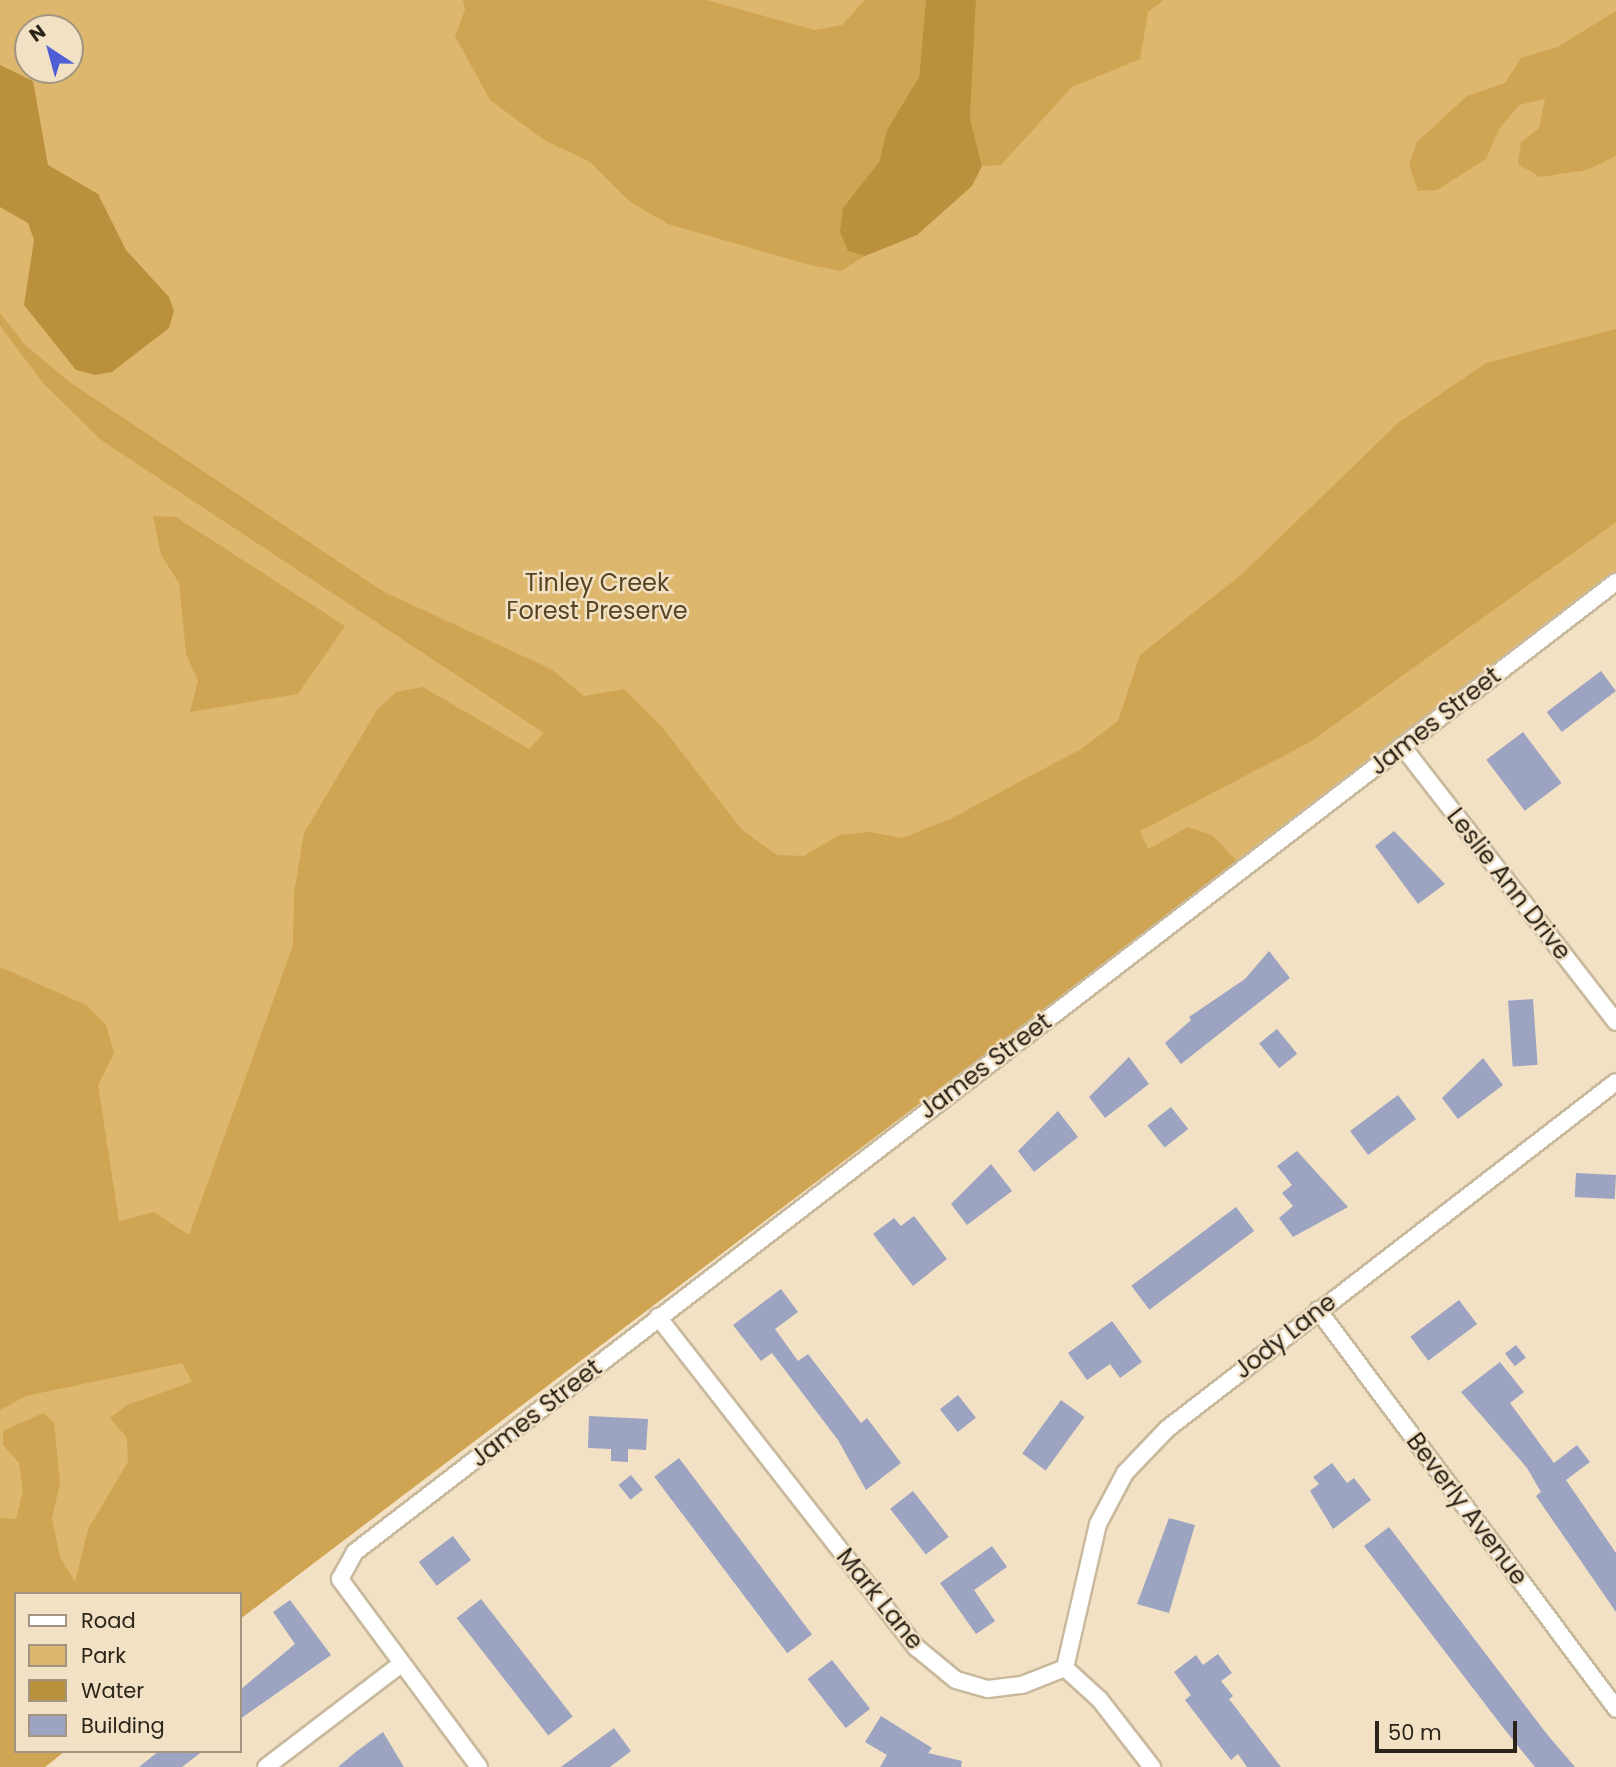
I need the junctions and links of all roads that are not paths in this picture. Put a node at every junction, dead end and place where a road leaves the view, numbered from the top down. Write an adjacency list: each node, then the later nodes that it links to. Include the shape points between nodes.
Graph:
1 (1616, 582): 2 (street, James Street)
2 (1402, 746): 3 (street, Leslie Ann Drive); 6 (street, James Street)
3 (1616, 1022)
4 (1616, 1082): 5 (street, Jody Lane)
5 (1318, 1310): 8 (street, Jody Lane, via 1167,1429 1125,1473 1098,1524); 9 (street, Beverly Avenue)
6 (658, 1318): 7 (street, James Street, via 355,1552 340,1579); 8 (street, Mark Lane, via 917,1648 956,1680 988,1689 1022,1685)
7 (401, 1664): 10 (street); 11 (street)
8 (1065, 1668): 12 (street, via 1100,1700)
9 (1616, 1709)
10 (266, 1767)
11 (479, 1767)
12 (1152, 1767)

